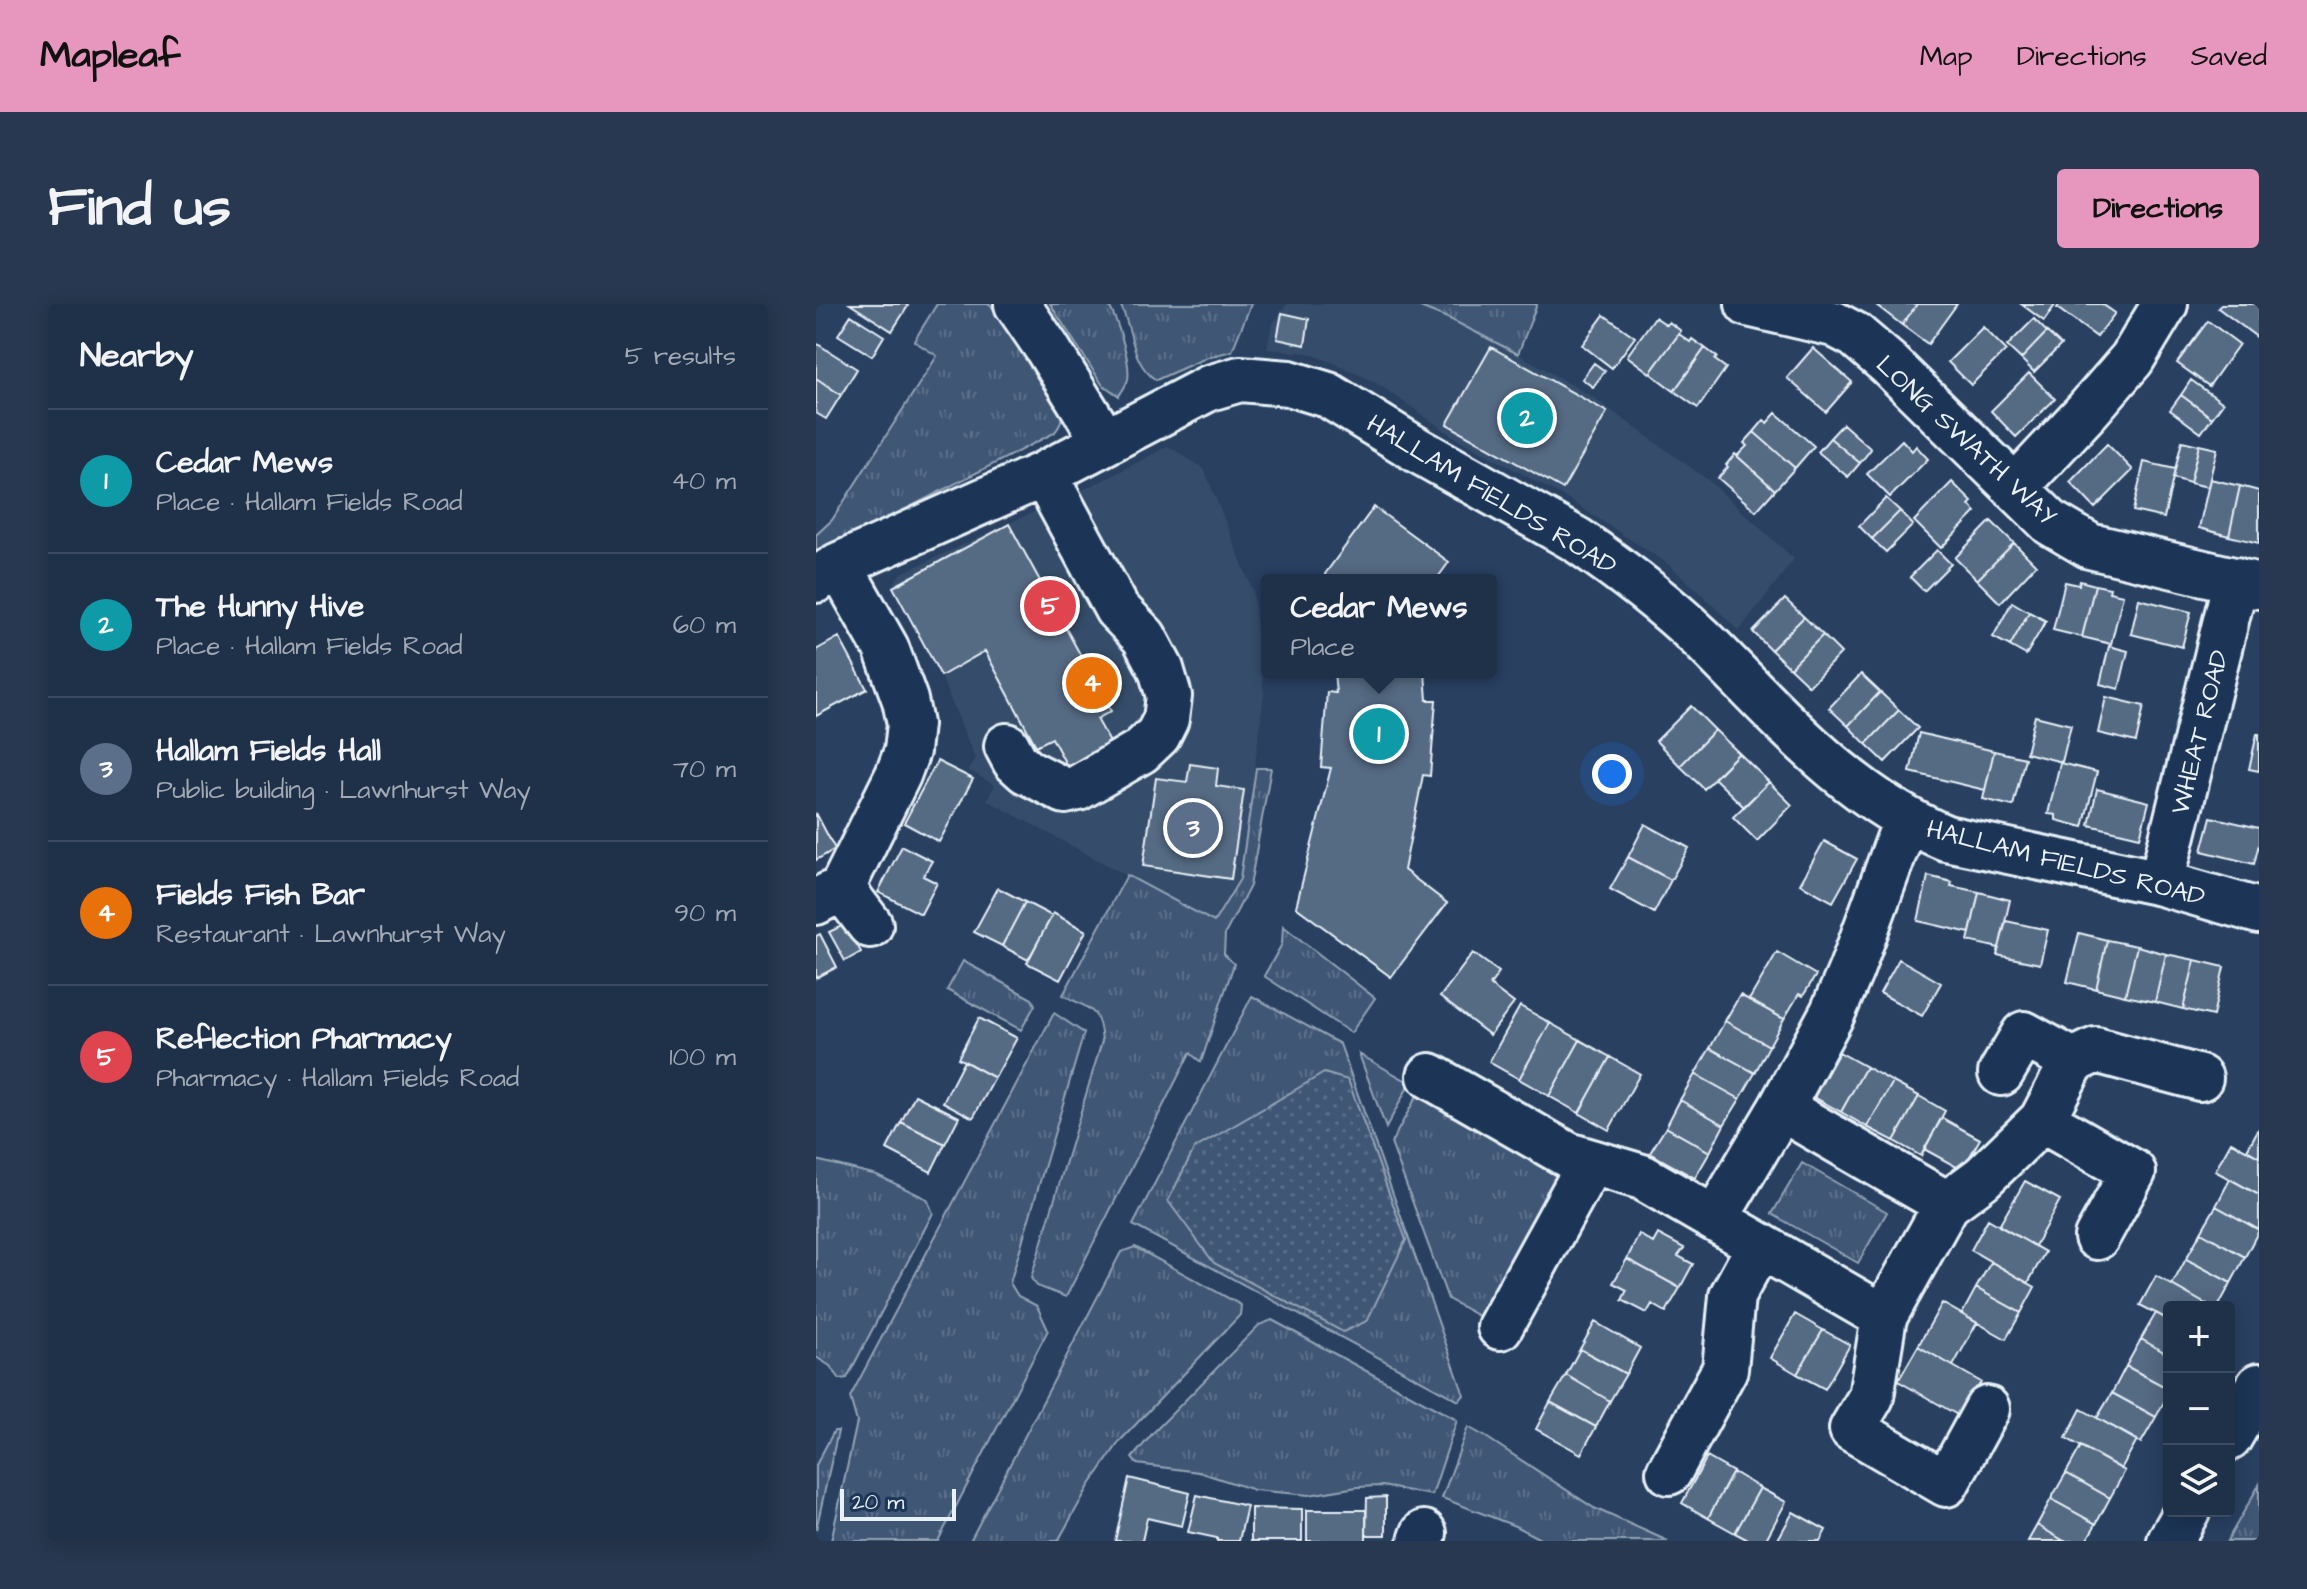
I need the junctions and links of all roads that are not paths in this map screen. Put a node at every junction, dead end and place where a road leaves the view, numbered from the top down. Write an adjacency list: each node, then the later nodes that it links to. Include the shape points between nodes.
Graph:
1 (1017, 304): 4 (street)
2 (1748, 304): 6 (street, LONG SWATH WAY, via 1834,324 1855,335)
3 (2165, 304): 6 (street, via 2132,359)
4 (1105, 442): 5 (street, HALLAM FIELDS ROAD); 10 (street, HALLAM FIELDS ROAD, via 1209,388 1240,379 1289,383 1328,395 1612,565 1672,611 1820,757)
5 (1044, 474): 7 (street, HALLAM FIELDS ROAD); 9 (street, via 1117,609 1144,637 1161,669 1169,696 1166,719 1141,751 1065,791 1026,771)
6 (2015, 488): 8 (street, LONG SWATH WAY, via 2051,523 2090,546)
7 (828, 573): 12 (street, via 886,648 910,724 898,775)
8 (2248, 583): 11 (street, WHEAT ROAD)
9 (1007, 746)
10 (1906, 820): 11 (street, HALLAM FIELDS ROAD, via 1946,838); 19 (street, via 1833,1012)
11 (2161, 883): 13 (street, HALLAM FIELDS ROAD)
12 (829, 895): 14 (street)
13 (2259, 911)
14 (870, 925)
15 (2073, 1061): 16 (street, via 2024,1034); 18 (street, via 2096,1050); 20 (street)
16 (2001, 1073)
17 (1430, 1076): 21 (street)
18 (2200, 1078)
19 (1781, 1108): 22 (street); 23 (street)
20 (2042, 1120): 22 (street); 24 (street, via 2133,1172)
21 (1590, 1163): 23 (street, via 1642,1177); 27 (street)
22 (1947, 1204): 26 (street)
23 (1715, 1219): 25 (street)
24 (2097, 1237)
25 (1760, 1245): 26 (street); 31 (street, via 1732,1296 1725,1369)
26 (1884, 1317): 29 (street, via 1871,1397 1852,1429 1946,1484)
27 (1500, 1327)
28 (2259, 1386): 30 (street)
29 (1987, 1409)
30 (2235, 1428)
31 (1669, 1472)
32 (2184, 1517): 33 (street)
33 (2170, 1541)

